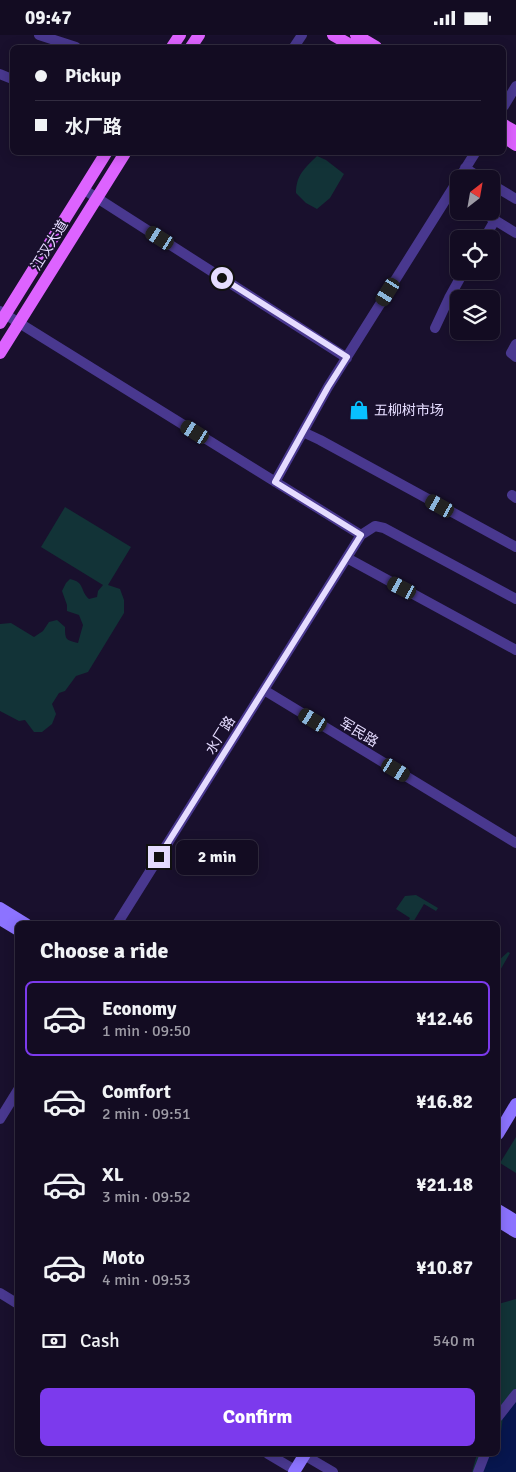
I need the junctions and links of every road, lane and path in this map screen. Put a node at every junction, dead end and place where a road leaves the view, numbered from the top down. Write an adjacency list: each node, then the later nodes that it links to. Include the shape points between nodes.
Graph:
1 (39, 35): 4 (street)
2 (333, 35): 5 (main road)
3 (356, 35): 6 (main road)
4 (70, 45)
5 (350, 45)
6 (373, 45)
7 (516, 86): 8 (street)
8 (506, 103)
9 (105, 155): 13 (main road, 江汉大道)
10 (124, 155): 15 (main road, 江汉大道)
11 (473, 155): 12 (street)
12 (465, 168): 14 (street)
13 (95, 170): 15 (main road, via 100,179); 16 (main road, 江汉大道)
14 (468, 170)
15 (109, 178): 18 (main road, 江汉大道)
16 (83, 189): 18 (street); 21 (main road, 江汉大道)
17 (500, 189): 19 (street)
18 (96, 197): 22 (main road, 江汉大道); 32 (street)
19 (516, 199)
20 (450, 202): 32 (street)
21 (73, 205): 22 (main road, via 82,202); 27 (main road, 江汉大道)
22 (87, 213): 28 (main road, 江汉大道)
23 (494, 220): 24 (street); 25 (street)
24 (489, 230)
25 (516, 233)
26 (459, 280): 29 (street)
27 (2, 316): 28 (street)
28 (19, 323): 31 (main road, 江汉大道); 35 (street)
29 (435, 328)
30 (516, 344): 33 (street, via 510,353)
31 (0, 353)
32 (347, 357): 34 (street)
33 (516, 357)
34 (303, 433): 35 (street); 37 (street)
35 (275, 482): 36 (street)
36 (361, 535): 38 (street, 水厂路); 39 (street, via 374,526 384,528)
37 (516, 547)
38 (347, 558): 40 (street); 41 (street, 水厂路)
39 (516, 599)
40 (516, 650)
41 (264, 690): 42 (street, 军民路); 46 (street, 水厂路)
42 (516, 843)
43 (0, 908): 45 (main road)
44 (0, 919): 47 (main road)
45 (21, 921)
46 (119, 921)
47 (15, 928)
48 (15, 1095): 51 (street)
49 (516, 1095): 52 (main road)
50 (516, 1104): 53 (main road)
51 (0, 1119)
52 (500, 1122)
53 (500, 1131)
54 (500, 1211): 55 (main road)
55 (516, 1221)
56 (500, 1222): 57 (main road)
57 (516, 1232)
58 (0, 1293): 59 (street)
59 (15, 1302)
60 (516, 1394): 61 (street)
61 (500, 1414)
62 (271, 1456): 66 (street)
63 (301, 1456): 66 (main road)
64 (305, 1456): 67 (street)
65 (484, 1456): 68 (street)
66 (292, 1470)
67 (333, 1472)
68 (478, 1472)

